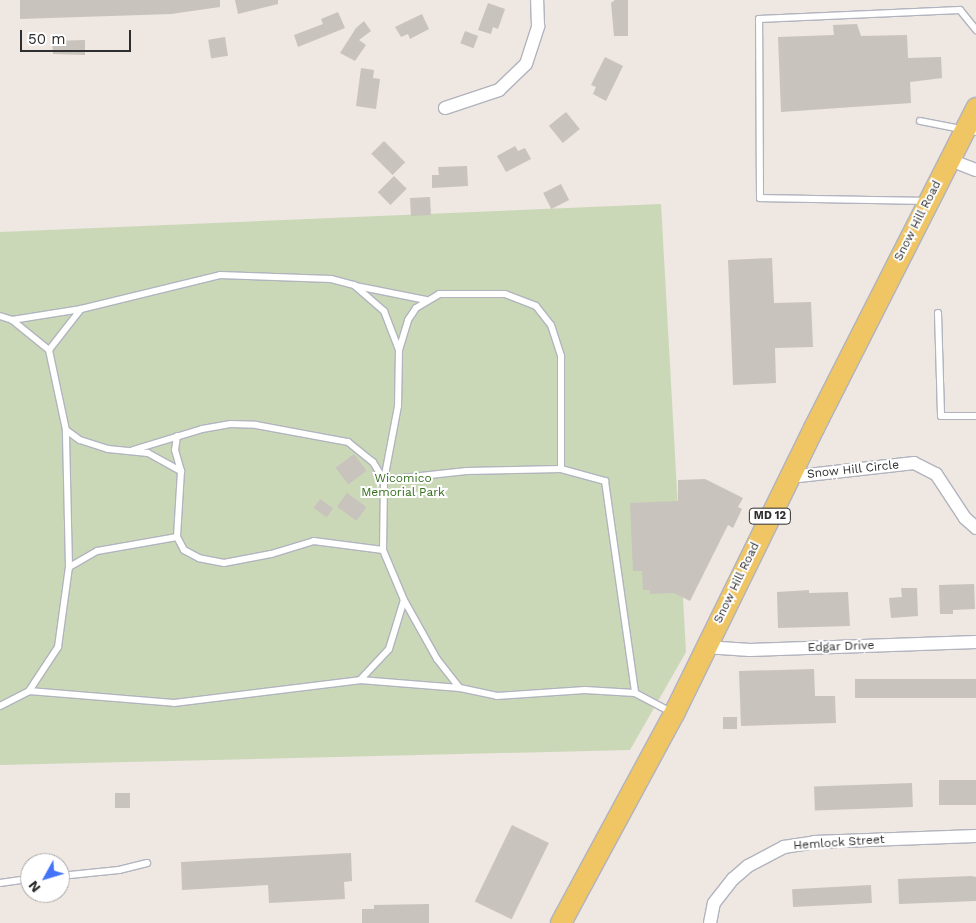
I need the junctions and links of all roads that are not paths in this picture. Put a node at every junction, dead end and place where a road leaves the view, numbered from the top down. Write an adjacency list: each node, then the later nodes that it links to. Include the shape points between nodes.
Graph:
1 (537, 0): 3 (street, via 538,26 526,64 499,90)
2 (976, 30): 9 (lane, via 960,10 759,19 760,198)
3 (445, 108)
4 (976, 108): 6 (main road, Snow Hill Road / MD 12)
5 (920, 121): 6 (lane)
6 (971, 130): 7 (main road, Snow Hill Road / MD 12)
7 (950, 160): 8 (street); 9 (main road, Snow Hill Road / MD 12)
8 (976, 170)
9 (928, 201): 24 (main road, Snow Hill Road / MD 12)
10 (354, 285): 11 (lane); 12 (lane, via 331,279 220,275); 17 (lane, via 384,311)
11 (426, 300): 17 (lane, via 408,320); 22 (lane, via 439,294 505,294 536,306 551,325 561,356)
12 (81, 309): 15 (lane); 16 (lane)
13 (938, 313): 18 (lane, via 941,416)
14 (0, 316): 15 (lane)
15 (12, 320): 16 (lane)
16 (49, 350): 19 (lane)
17 (399, 350): 25 (lane, via 398,406)
18 (976, 416)
19 (66, 430): 21 (lane, via 80,440 108,449); 29 (lane)
20 (177, 436): 21 (lane); 23 (lane, via 175,450); 25 (lane, via 231,424 256,424 296,435 335,438 362,450)
21 (133, 450): 23 (lane, via 165,460)
22 (561, 468): 25 (lane, via 467,471); 36 (lane, via 605,481)
23 (181, 471): 27 (lane)
24 (790, 477): 26 (street, Snow Hill Circle, via 914,463 936,474 965,518); 32 (main road, Snow Hill Road / MD 12)
25 (384, 480): 28 (lane)
26 (976, 528)
27 (177, 537): 28 (lane, via 184,550 199,558 224,563 314,541); 29 (lane, via 97,551)
28 (383, 550): 30 (lane)
29 (69, 567): 35 (lane, via 58,647)
30 (404, 600): 33 (lane, via 389,648); 34 (lane, via 437,659)
31 (976, 642): 32 (street, Edgar Drive, via 750,650)
32 (705, 647): 38 (main road, Snow Hill Road / MD 12)
33 (360, 680): 34 (lane); 35 (lane, via 174,703)
34 (460, 688): 36 (lane, via 497,696 584,690)
35 (29, 691): 37 (lane)
36 (635, 693): 38 (lane)
37 (0, 706)
38 (674, 714): 44 (main road, Snow Hill Road / MD 12)
39 (976, 836): 45 (street, Hemlock Street, via 814,842 784,847 748,866 733,879 714,903)
40 (147, 863): 41 (lane, via 119,870)
41 (70, 875)
42 (20, 880): 43 (lane)
43 (0, 882)
44 (561, 923)
45 (710, 923)

